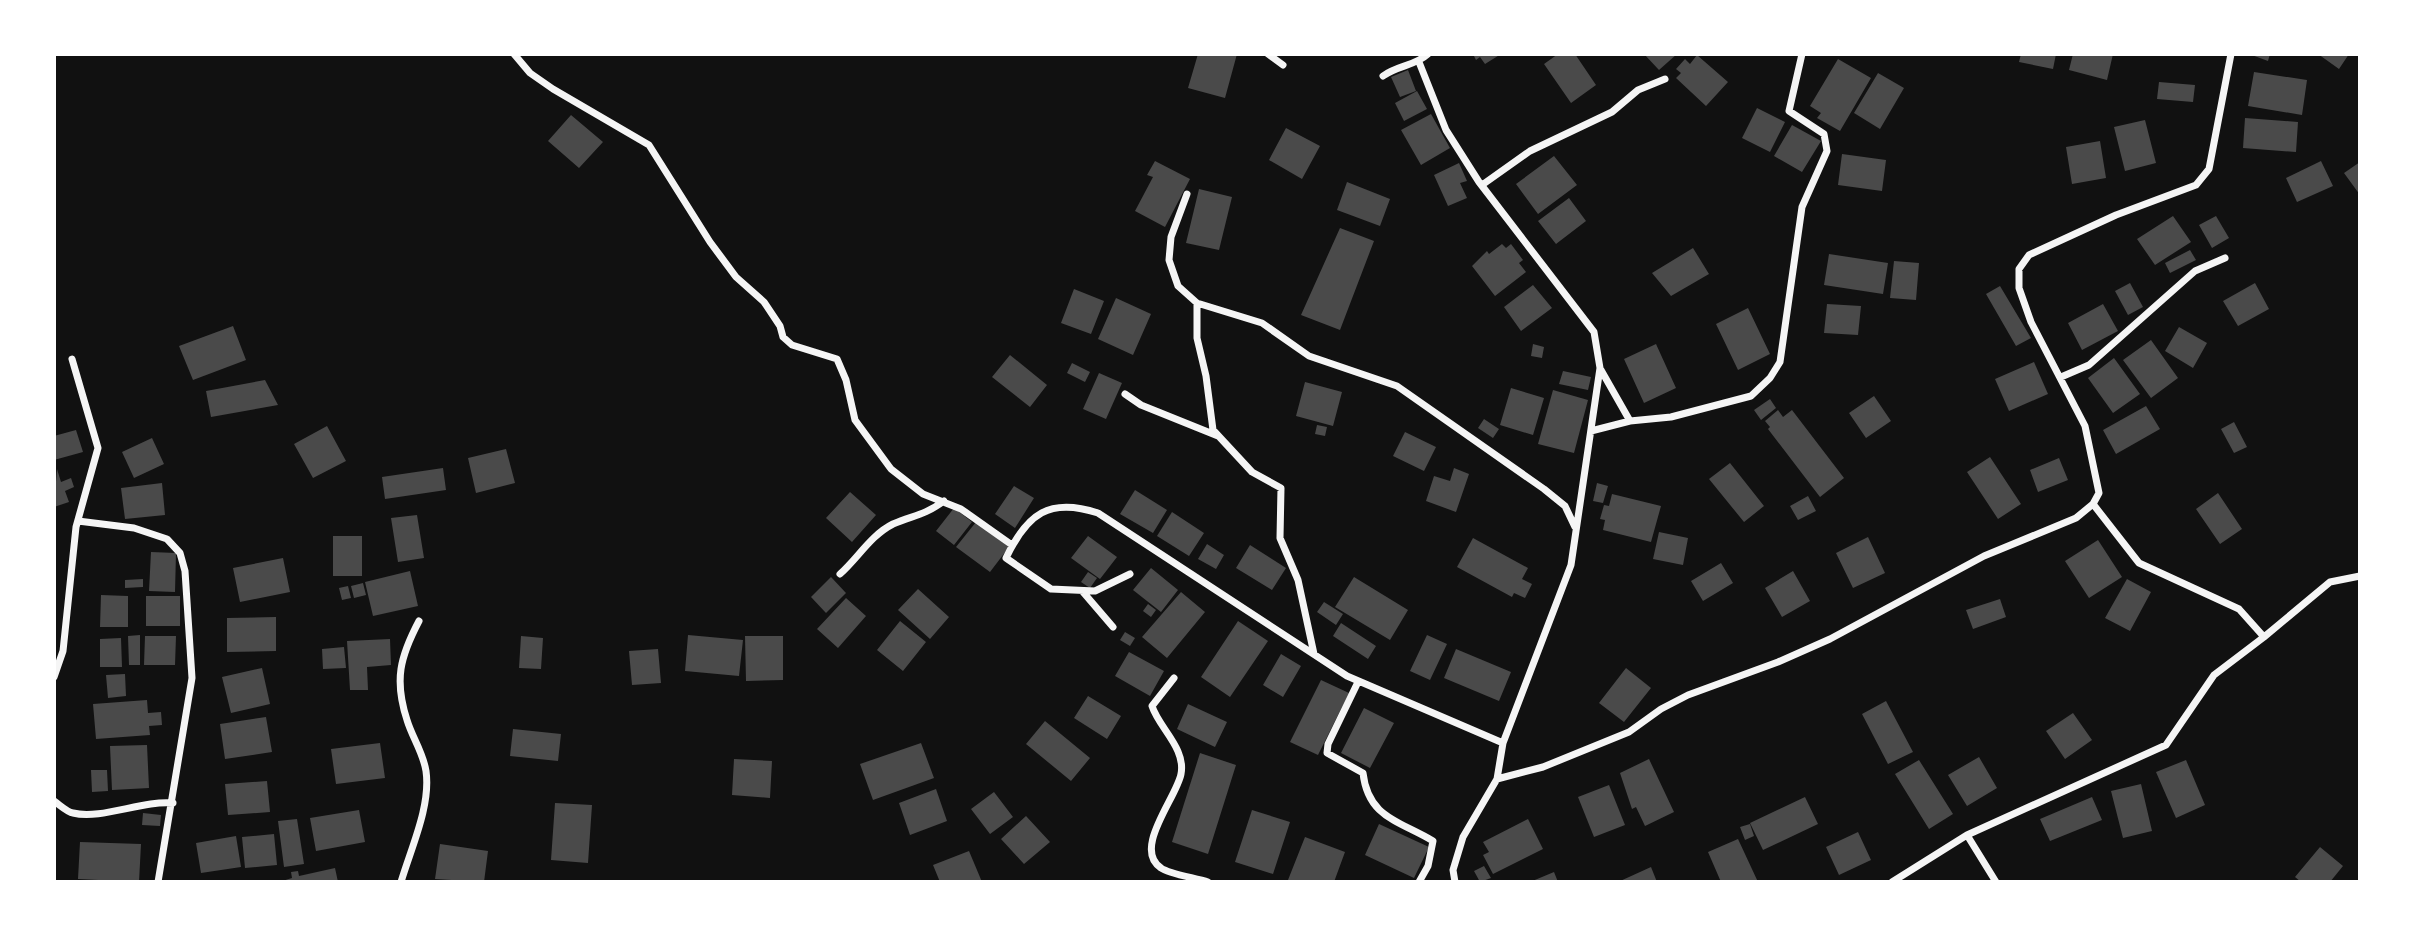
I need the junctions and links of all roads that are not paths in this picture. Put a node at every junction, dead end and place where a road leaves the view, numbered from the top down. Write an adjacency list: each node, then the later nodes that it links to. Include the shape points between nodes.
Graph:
1 (514, 54): 21 (street, via 553,89 649,145 710,242 736,277 764,302 783,337 792,345 837,359 855,420 891,469 923,494)
2 (1268, 54): 7 (street)
3 (1428, 54): 6 (street)
4 (1802, 54): 18 (street, via 1789,111 1824,134 1827,151 1802,207 1780,362 1751,397 1671,417)
5 (2231, 54): 16 (street, via 2209,169 2196,185 2029,255 2019,269 2019,288 2031,321)
6 (1419, 62): 8 (street, via 1395,67); 10 (street, via 1446,130)
7 (1283, 65)
8 (1383, 76)
9 (1665, 79): 10 (street, via 1638,90 1612,112 1530,150)
10 (1482, 186): 15 (street, via 1594,332)
11 (1187, 194): 13 (street, via 1171,237 1169,260 1178,286)
12 (2225, 258): 16 (street, via 2195,271 2089,365)
13 (1197, 303): 20 (street, via 1197,338 1213,430); 24 (street, via 1262,323 1309,356 1397,386 1565,506)
14 (72, 359): 23 (street, via 98,448)
15 (1600, 368): 18 (street); 19 (street)
16 (2061, 377): 22 (street, via 2085,426 2099,493)
17 (1125, 394): 20 (street)
18 (1630, 421): 19 (street)
19 (1591, 431): 24 (street)
20 (1218, 436): 33 (street, via 1252,472 1281,488 1280,538 1298,580)
21 (944, 501): 25 (street); 26 (street, via 924,516 894,524 871,540)
22 (2093, 504): 32 (street, via 2139,563 2239,609); 38 (street, via 2076,518 1984,556 1830,639 1688,695 1629,732 1543,767)
23 (78, 521): 34 (street, via 63,651); 40 (street, via 134,528 167,539 180,553 192,678)
24 (1576, 531): 37 (street, via 1571,565)
25 (1012, 545): 29 (street, via 1006,558 1035,581 1051,589); 33 (street, via 1045,510 1059,505 1098,513)
26 (840, 574)
27 (1130, 574): 29 (street)
28 (2360, 576): 32 (street, via 2330,582)
29 (1083, 592): 31 (street)
30 (419, 621): 44 (street, via 403,650 398,682 426,771 426,794)
31 (1113, 627)
32 (2264, 637): 41 (street, via 2214,675 2166,745)
33 (1314, 655): 36 (street)
34 (54, 677)
35 (1174, 678): 42 (street, via 1152,706 1176,747 1182,772 1151,841 1154,861 1162,870)
36 (1359, 682): 37 (street); 46 (street, via 1327,753 1363,773 1365,788 1390,821 1433,841)
37 (1503, 743): 38 (street)
38 (1497, 779): 47 (street, via 1463,837 1453,870)
39 (54, 801): 40 (street, via 73,813 123,810 156,801)
40 (173, 803): 43 (street)
41 (1967, 835): 48 (street); 49 (street)
42 (1196, 880): 45 (street)
43 (158, 882)
44 (401, 882)
45 (1208, 882)
46 (1419, 882)
47 (1455, 882)
48 (1892, 882)
49 (1996, 882)

